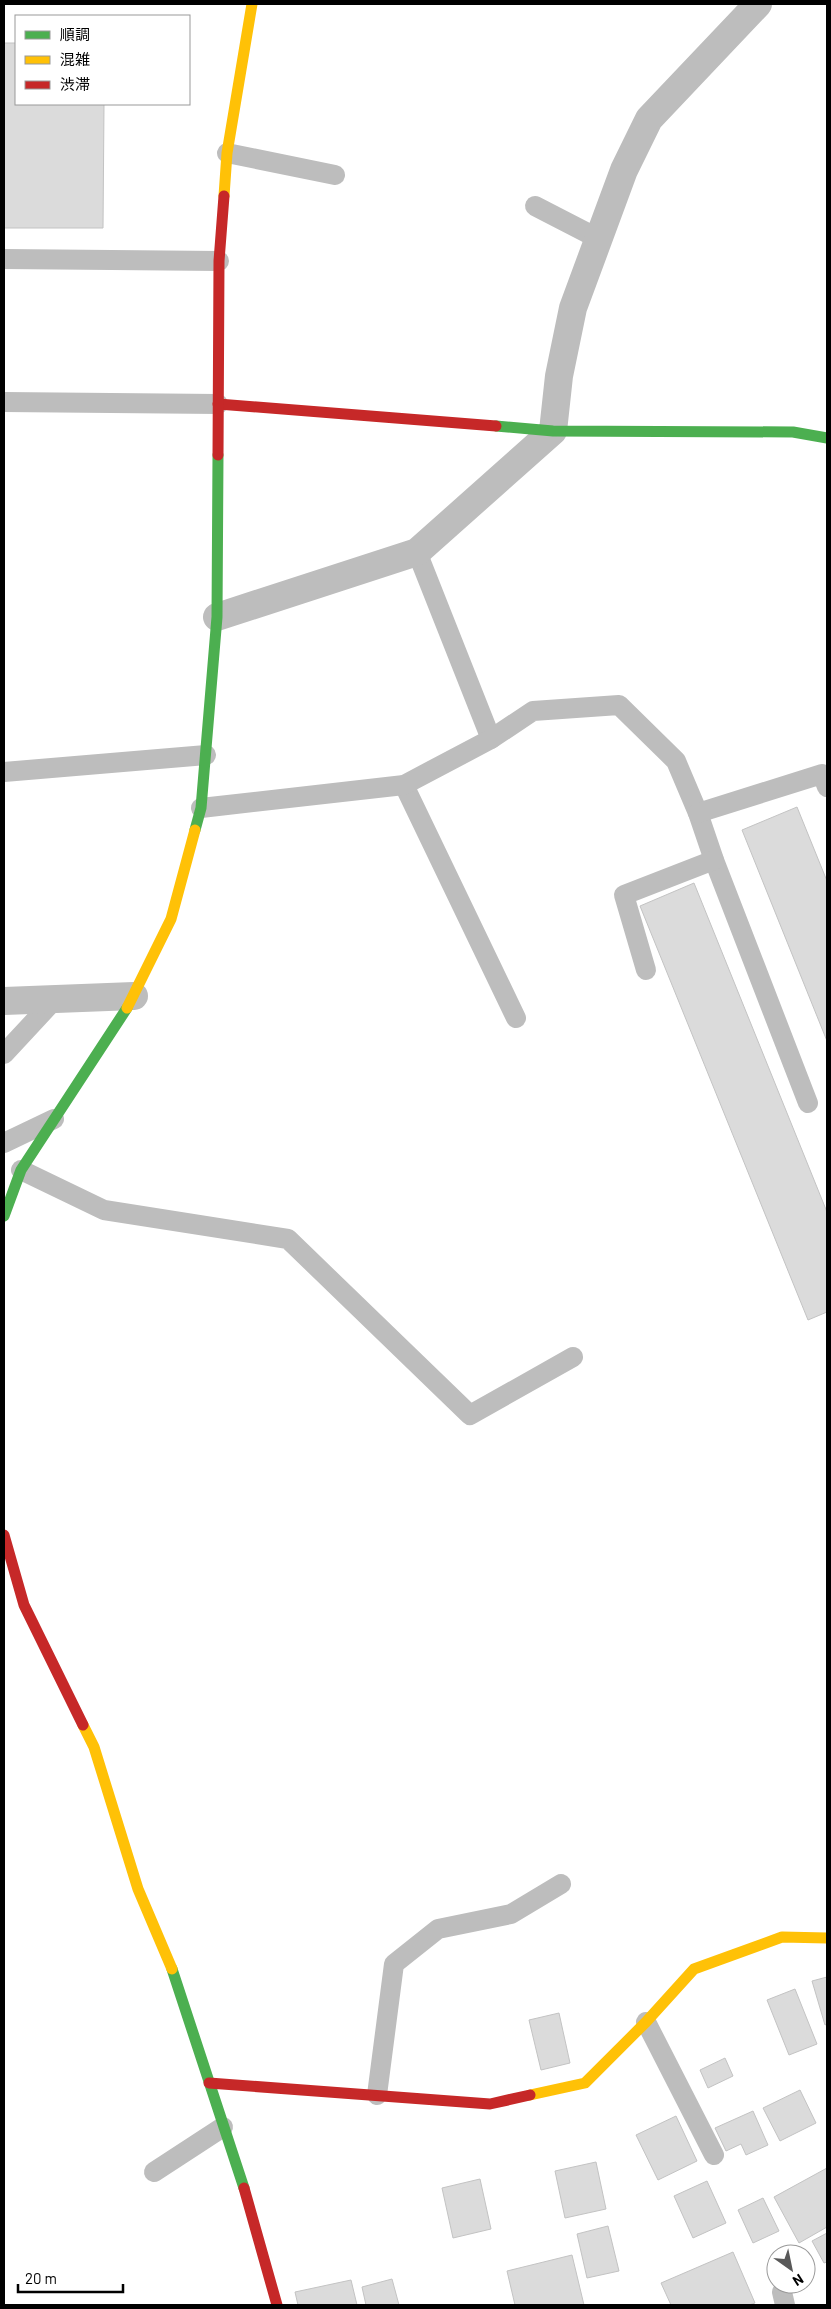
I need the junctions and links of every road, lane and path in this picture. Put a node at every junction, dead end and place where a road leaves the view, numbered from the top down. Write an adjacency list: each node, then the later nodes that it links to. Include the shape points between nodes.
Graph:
1 (252, 4): 3 (street)
2 (758, 4): 6 (street, via 649,118 624,170)
3 (227, 153): 4 (lane); 8 (street)
4 (336, 175)
5 (535, 206): 6 (lane)
6 (599, 239): 11 (street, via 573,308 559,376)
7 (4, 259): 8 (lane)
8 (219, 262): 10 (street)
9 (4, 402): 10 (lane)
10 (218, 404): 11 (street); 14 (street)
11 (553, 431): 12 (street, via 793,432); 13 (street)
12 (827, 438)
13 (418, 552): 14 (street); 15 (lane)
14 (216, 617): 16 (street)
15 (492, 738): 18 (lane); 21 (lane, via 533,711 619,705 676,761)
16 (206, 755): 17 (lane); 20 (street)
17 (4, 772)
18 (404, 785): 20 (lane); 27 (lane)
19 (827, 787): 21 (lane, via 822,774)
20 (201, 808): 24 (street, via 172,919)
21 (698, 813): 22 (lane)
22 (714, 860): 23 (lane, via 624,894); 29 (lane)
23 (646, 970)
24 (134, 996): 25 (street); 30 (street)
25 (55, 999): 26 (street); 28 (lane)
26 (4, 1001)
27 (516, 1018)
28 (4, 1054)
29 (808, 1104)
30 (54, 1119): 31 (lane); 32 (street)
31 (4, 1143)
32 (21, 1170): 33 (street); 34 (lane, via 104,1210 288,1239 470,1415)
33 (4, 1216)
34 (573, 1357)
35 (4, 1535): 39 (street, via 24,1605 94,1747 138,1889 170,1963)
36 (561, 1884): 40 (lane, via 511,1914 438,1929 394,1964)
37 (827, 1938): 38 (street, via 782,1937 694,1969)
38 (646, 2022): 40 (street, via 584,2082 490,2104); 42 (lane)
39 (209, 2083): 40 (street); 41 (street)
40 (377, 2096)
41 (224, 2127): 43 (lane); 44 (street)
42 (714, 2155)
43 (154, 2172)
44 (277, 2305)

